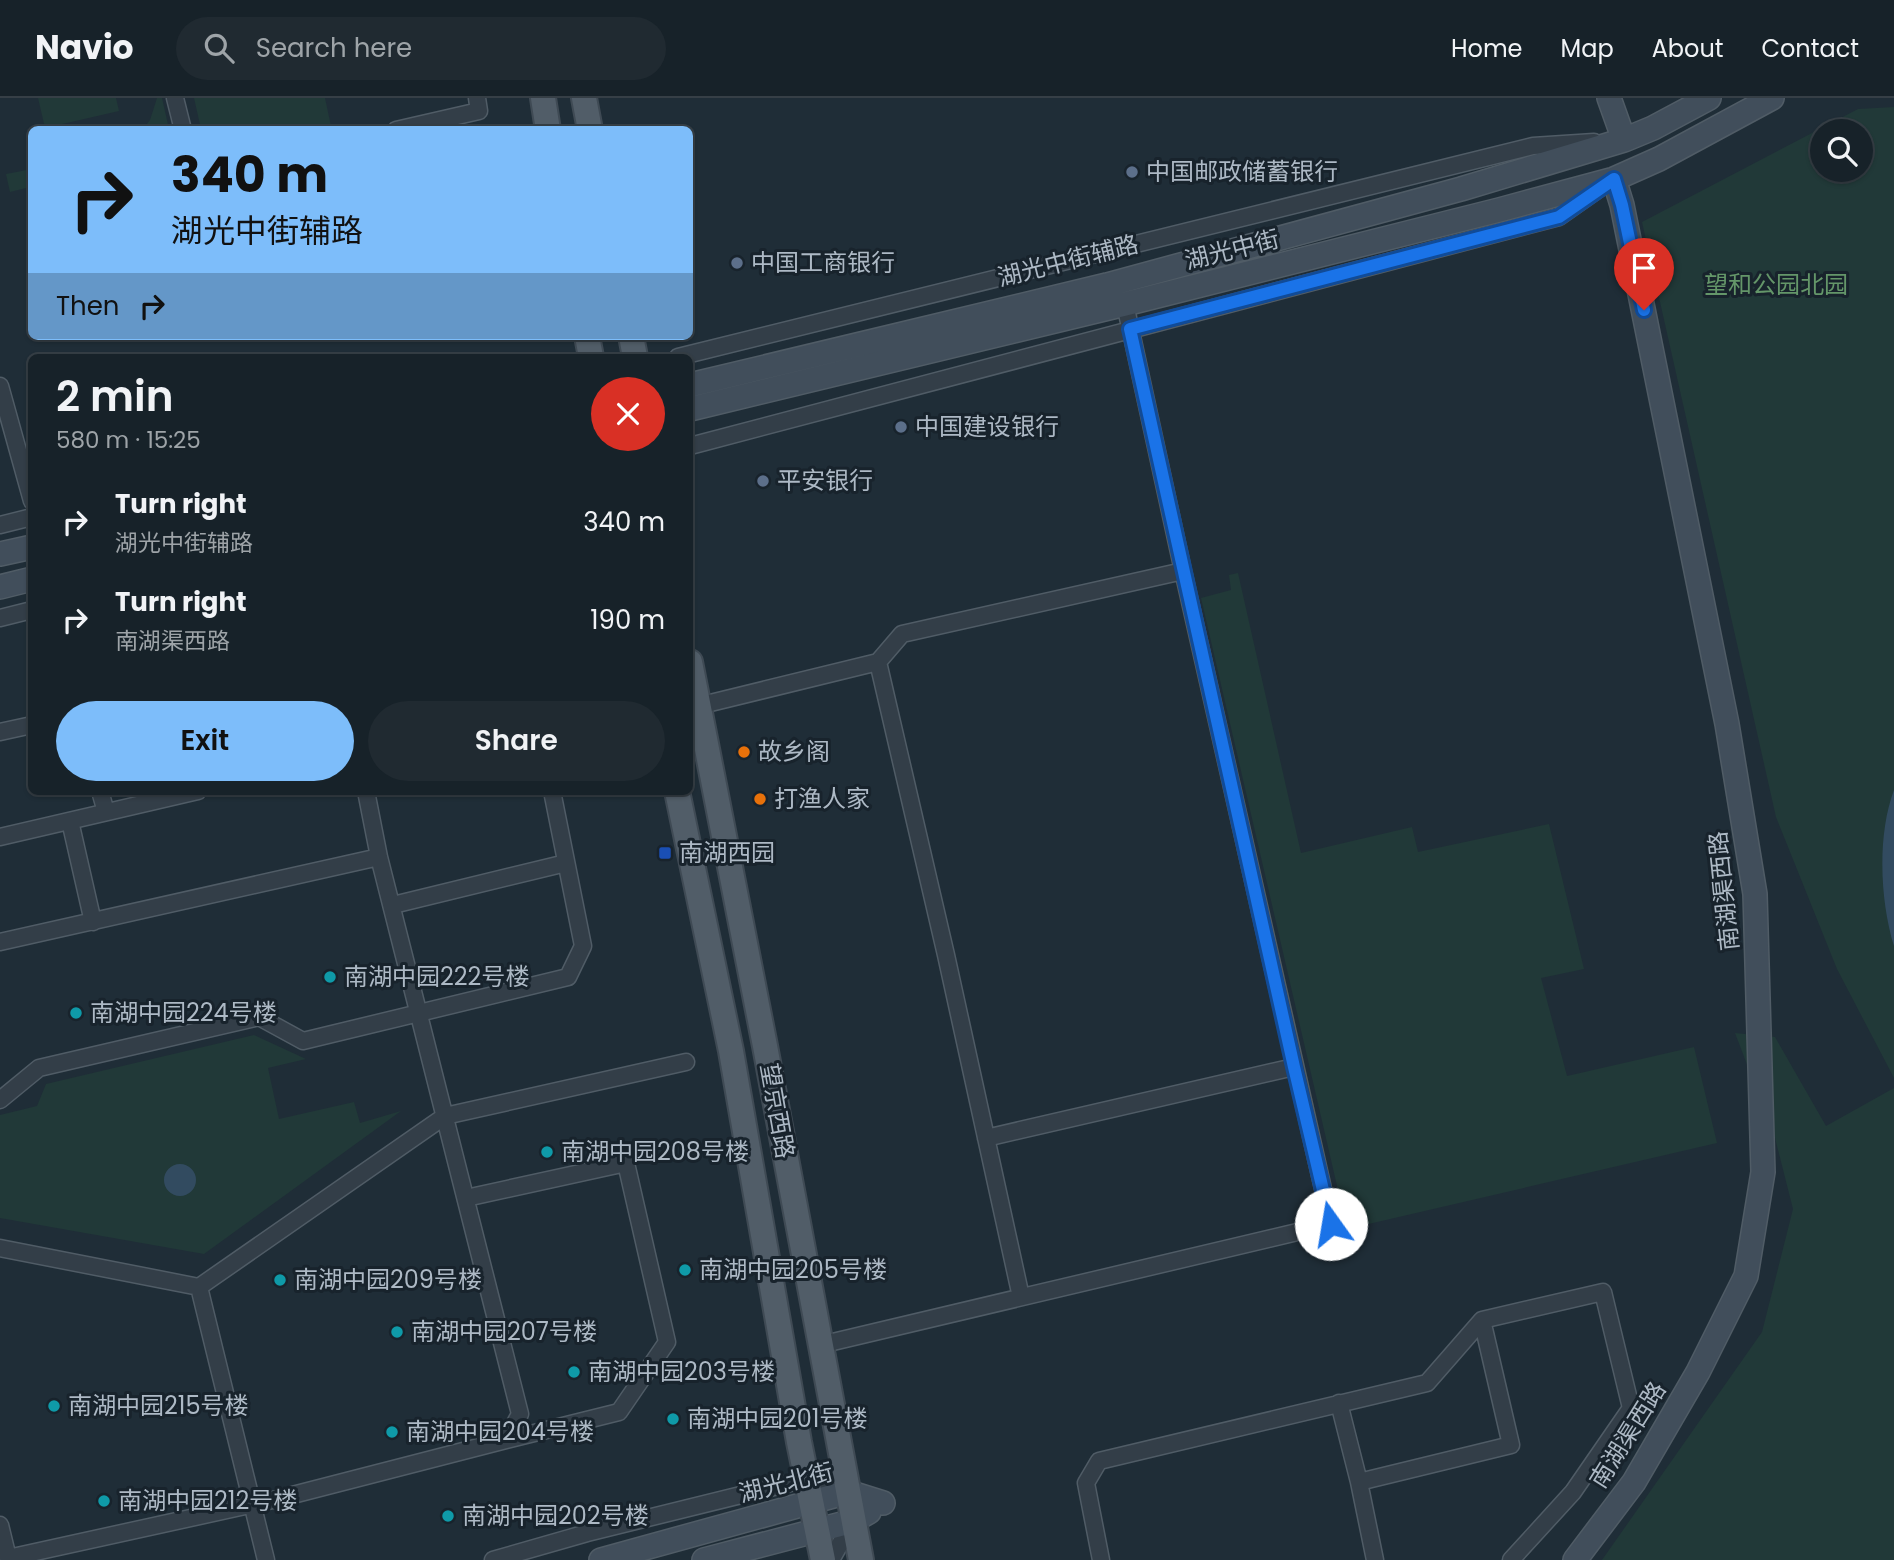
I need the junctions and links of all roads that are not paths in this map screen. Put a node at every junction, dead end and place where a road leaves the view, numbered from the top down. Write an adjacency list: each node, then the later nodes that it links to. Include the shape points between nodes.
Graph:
1 (176, 98): 8 (street)
2 (477, 98): 9 (street, via 480,111)
3 (542, 98): 10 (main road)
4 (584, 98): 11 (main road)
5 (1609, 98): 12 (main road)
6 (1709, 98): 12 (main road, 湖光中街)
7 (1772, 98): 13 (main road, 湖光中街)
8 (182, 126)
9 (414, 126)
10 (547, 126)
11 (589, 126)
12 (1624, 140): 16 (street, 湖光中街辅路, via 1533,146); 17 (main road, 湖光中街, via 1237,251)
13 (1614, 179): 14 (main road, 湖光中街); 15 (street, via 1559,217); 80 (main road, 南湖渠西路, via 1688,519 1755,894 1763,1172 1746,1276 1706,1376)
14 (1125, 304): 15 (street); 19 (main road, 湖光中街)
15 (1130, 329): 20 (street); 26 (street)
16 (690, 354)
17 (693, 384)
18 (0, 386): 21 (street)
19 (693, 408)
20 (693, 445)
21 (28, 478)
22 (28, 518): 23 (street)
23 (0, 525)
24 (28, 548): 25 (main road)
25 (0, 554)
26 (1182, 571): 31 (street, via 902,634); 51 (street)
27 (28, 580): 28 (main road)
28 (0, 587)
29 (28, 611): 30 (street)
30 (0, 618)
31 (878, 662): 33 (street); 54 (street)
32 (693, 678): 33 (main road, 望京西路)
33 (698, 706): 60 (main road, 望京西路)
34 (28, 725): 35 (street)
35 (0, 732)
36 (101, 795): 41 (street)
37 (180, 795): 41 (street)
38 (367, 795): 44 (street)
39 (553, 795): 45 (street)
40 (678, 795): 64 (main road, 望京西路, via 731,1051)
41 (106, 812): 42 (street)
42 (70, 821): 43 (street); 47 (street)
43 (0, 837)
44 (379, 857): 46 (street); 47 (street)
45 (566, 863): 46 (street); 49 (street, via 583,946 568,977)
46 (393, 905): 49 (street)
47 (93, 922): 48 (street)
48 (0, 942)
49 (420, 1012): 52 (street, via 303,1041 259,1017 39,1068); 53 (street)
50 (686, 1062): 53 (street)
51 (1294, 1067): 54 (street); 58 (street, via 1331,1224)
52 (0, 1100)
53 (445, 1116): 55 (street); 57 (street)
54 (986, 1138): 58 (street)
55 (466, 1198): 62 (street, via 520,1414); 62 (street, via 626,1163 667,1342 619,1412)
56 (0, 1248): 57 (street)
57 (199, 1287): 66 (street)
58 (1021, 1297): 60 (street)
59 (1482, 1321): 61 (street, via 1427,1383); 63 (street, via 1511,1446); 79 (street, via 1604,1292 1631,1408 1573,1492)
60 (820, 1345): 65 (main road, 望京西路)
61 (1339, 1403): 63 (street); 77 (street, via 1099,1461 1086,1483)
62 (506, 1440): 66 (street)
63 (1359, 1482): 78 (street)
64 (809, 1490): 65 (main road, 湖光北街); 69 (main road, 望京西路); 71 (street, via 587,1533); 72 (main road, 湖光北街)
65 (848, 1492): 67 (main road, 望京西路)
66 (252, 1504): 68 (street, via 8,1558); 70 (street)
67 (853, 1521): 69 (main road); 75 (street); 76 (main road, 望京西路)
68 (0, 1525)
69 (816, 1529): 73 (main road); 74 (main road, 望京西路)
70 (265, 1560)
71 (493, 1560)
72 (601, 1560)
73 (704, 1560)
74 (823, 1560)
75 (831, 1560)
76 (861, 1560)
77 (1101, 1560)
78 (1375, 1560)
79 (1511, 1560)
80 (1575, 1560)

